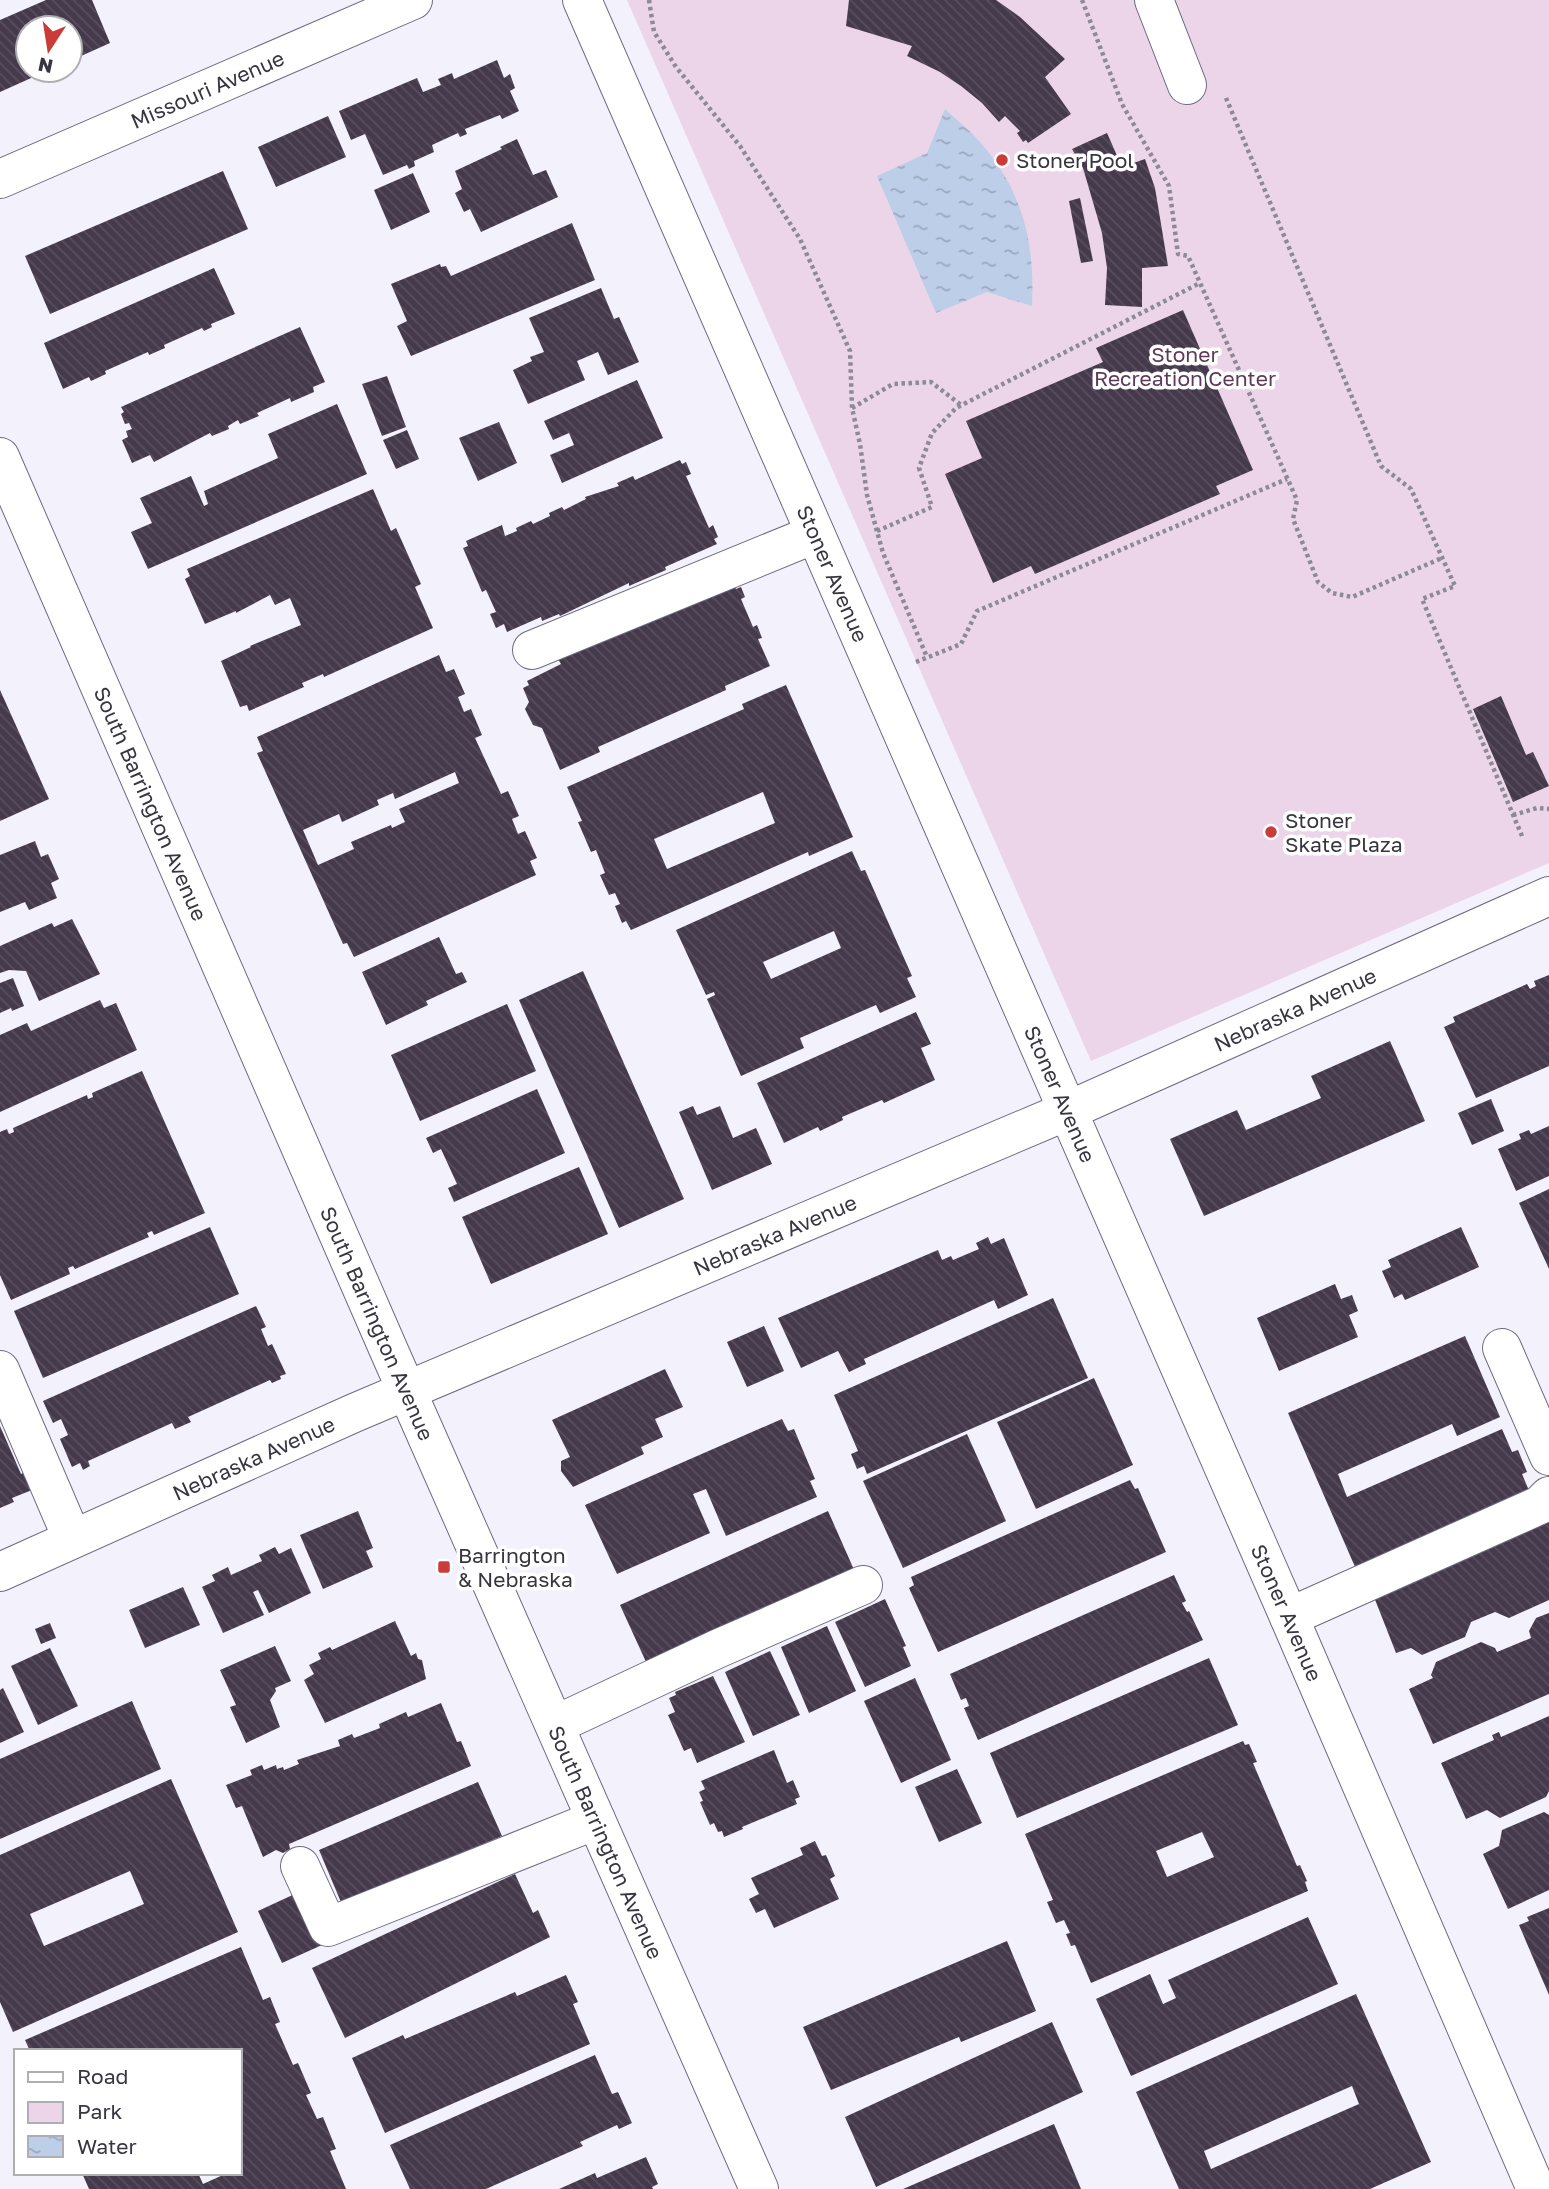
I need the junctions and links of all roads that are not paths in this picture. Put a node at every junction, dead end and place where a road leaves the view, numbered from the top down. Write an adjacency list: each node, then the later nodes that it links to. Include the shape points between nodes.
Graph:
1 (413, 0): 5 (street, Missouri Avenue)
2 (583, 0): 7 (street, Stoner Avenue)
3 (1154, 0): 4 (street)
4 (1205, 87)
5 (0, 179)
6 (0, 457): 13 (street, South Barrington Avenue)
7 (815, 534): 8 (street); 10 (street, Stoner Avenue)
8 (532, 650)
9 (1549, 896): 10 (street, Nebraska Avenue)
10 (1067, 1111): 13 (street, Nebraska Avenue); 19 (street, Stoner Avenue)
11 (1502, 1348): 14 (street)
12 (0, 1370): 16 (street)
13 (407, 1391): 16 (street, Nebraska Avenue); 20 (street, South Barrington Avenue)
14 (1549, 1456)
15 (1549, 1496): 19 (street, via 1540,1505)
16 (72, 1538): 17 (street, Nebraska Avenue)
17 (0, 1572)
18 (863, 1585): 20 (street)
19 (1289, 1617): 24 (street, Stoner Avenue)
20 (555, 1725): 21 (street, South Barrington Avenue)
21 (596, 1820): 22 (street, via 328,1927); 23 (street, South Barrington Avenue)
22 (300, 1866)
23 (759, 2189)
24 (1536, 2189)

